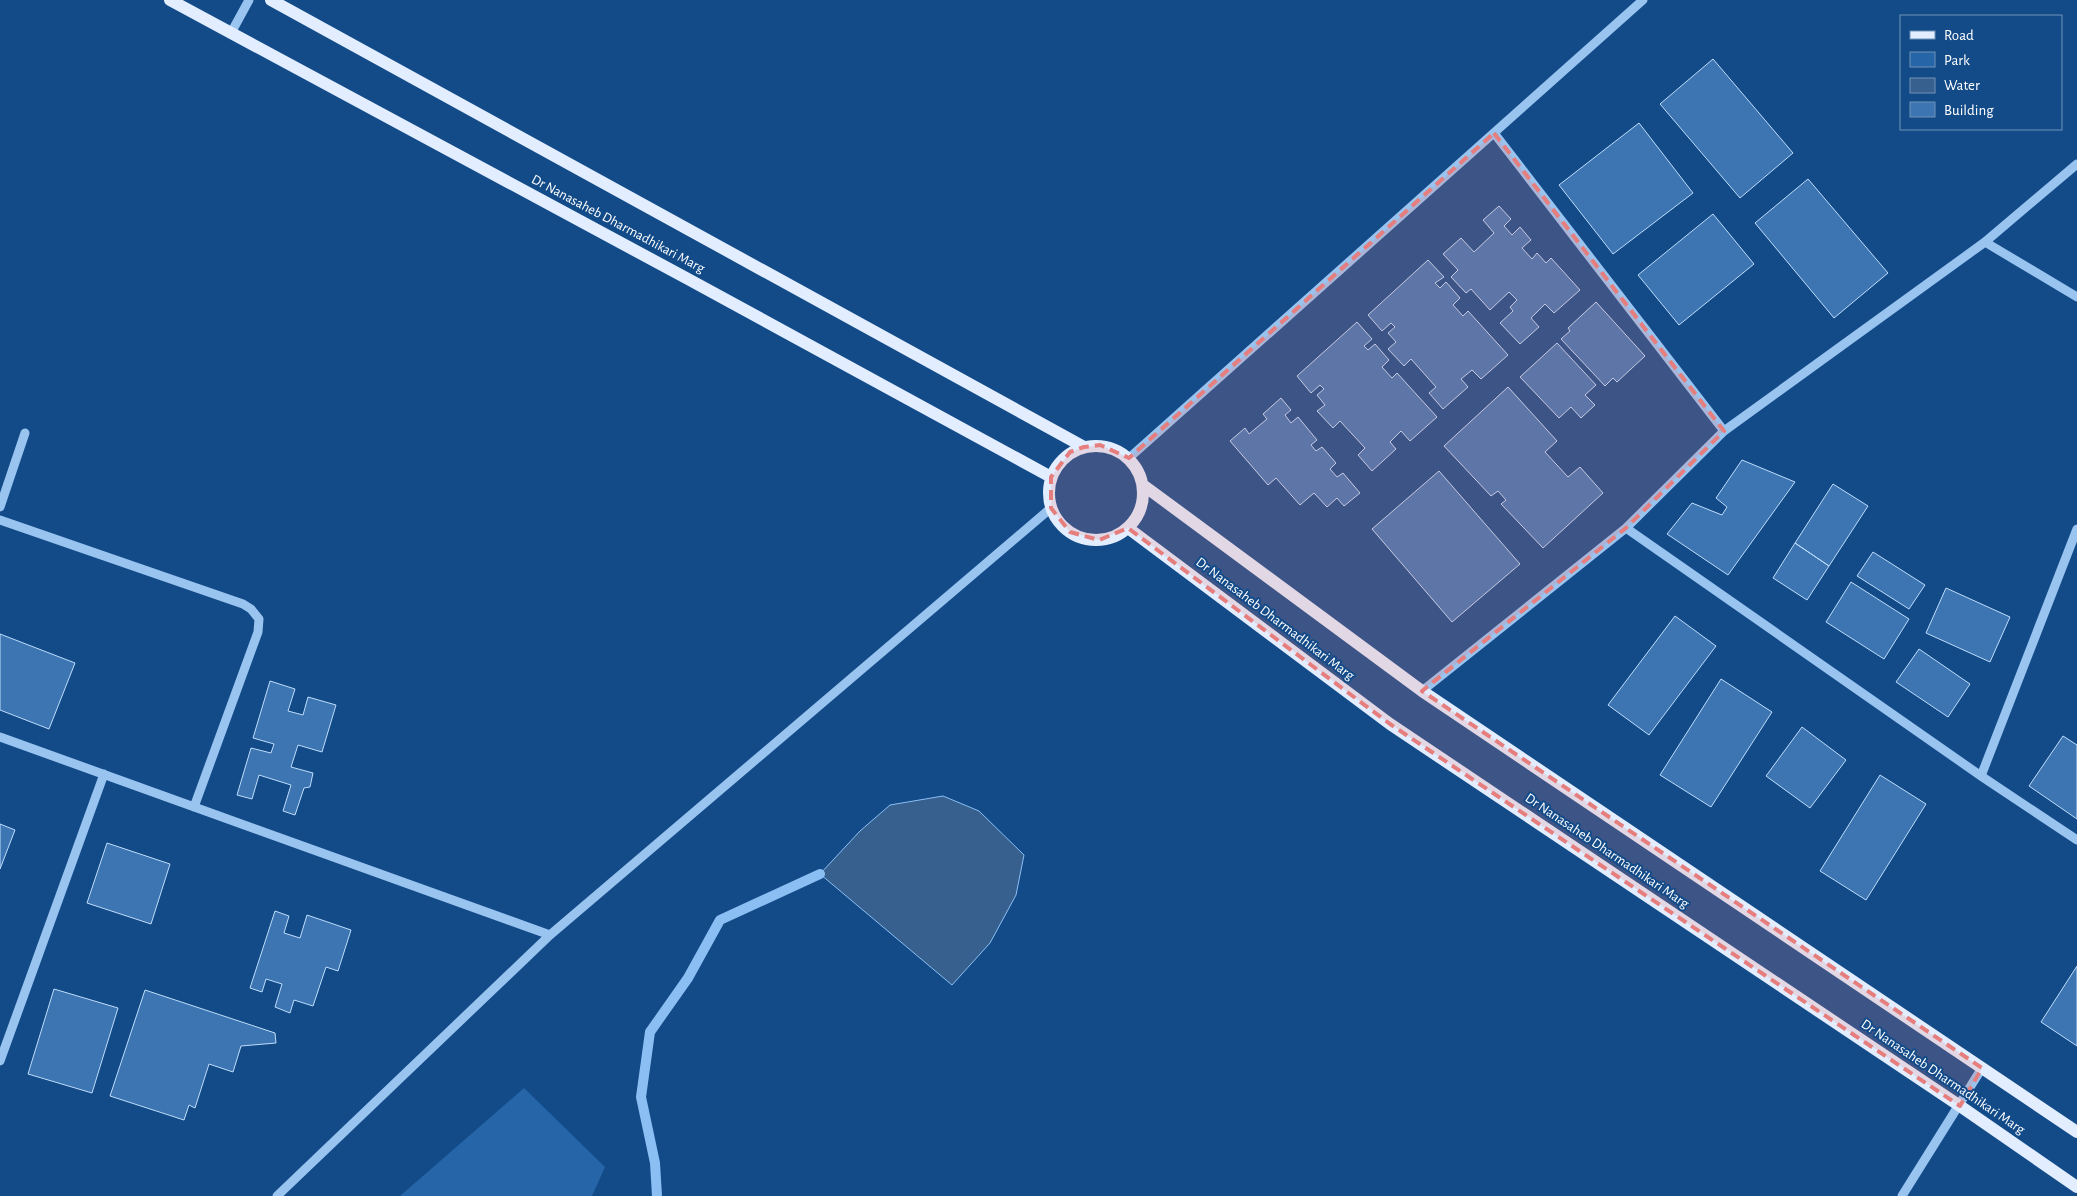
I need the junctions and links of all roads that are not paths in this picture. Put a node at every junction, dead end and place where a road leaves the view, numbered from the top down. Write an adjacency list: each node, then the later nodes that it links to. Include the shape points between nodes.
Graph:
1 (170, 0): 5 (main road, Dr Nanasaheb Dharmadhikari Marg)
2 (249, 0): 5 (street)
3 (272, 0): 12 (main road, Dr Nanasaheb Dharmadhikari Marg)
4 (1643, 0): 6 (street)
5 (232, 33): 14 (main road, Dr Nanasaheb Dharmadhikari Marg)
6 (1494, 133): 10 (street); 13 (street)
7 (2077, 164): 8 (street)
8 (1985, 242): 9 (street); 10 (street)
9 (2077, 297)
10 (1724, 431): 20 (street)
11 (25, 433): 16 (street)
12 (1084, 447): 13 (main road, via 1100,445 1116,449); 14 (main road, via 1070,452 1058,463)
13 (1128, 458): 15 (main road, via 1138,470)
14 (1051, 477): 17 (main road, via 1048,492)
15 (1143, 485): 19 (main road, via 1143,501); 22 (main road, Dr Nanasaheb Dharmadhikari Marg)
16 (0, 507)
17 (1051, 508): 19 (main road, via 1058,522 1084,538 1099,540); 28 (street)
18 (0, 520): 26 (street, via 243,604 251,608 259,619 258,632)
19 (1128, 528): 31 (main road, Dr Nanasaheb Dharmadhikari Marg, via 1390,724)
20 (1626, 528): 22 (street); 25 (street)
21 (2077, 529): 25 (street)
22 (1422, 691): 30 (main road, Dr Nanasaheb Dharmadhikari Marg)
23 (0, 737): 24 (street)
24 (104, 774): 26 (street); 29 (street)
25 (1981, 776): 27 (street)
26 (194, 807): 28 (street)
27 (2077, 840)
28 (550, 935): 34 (street)
29 (0, 1061)
30 (1982, 1068): 31 (street); 32 (main road, Dr Nanasaheb Dharmadhikari Marg)
31 (1960, 1106): 33 (main road, Dr Nanasaheb Dharmadhikari Marg); 35 (street)
32 (2077, 1132)
33 (2077, 1187)
34 (277, 1196)
35 (1902, 1196)

